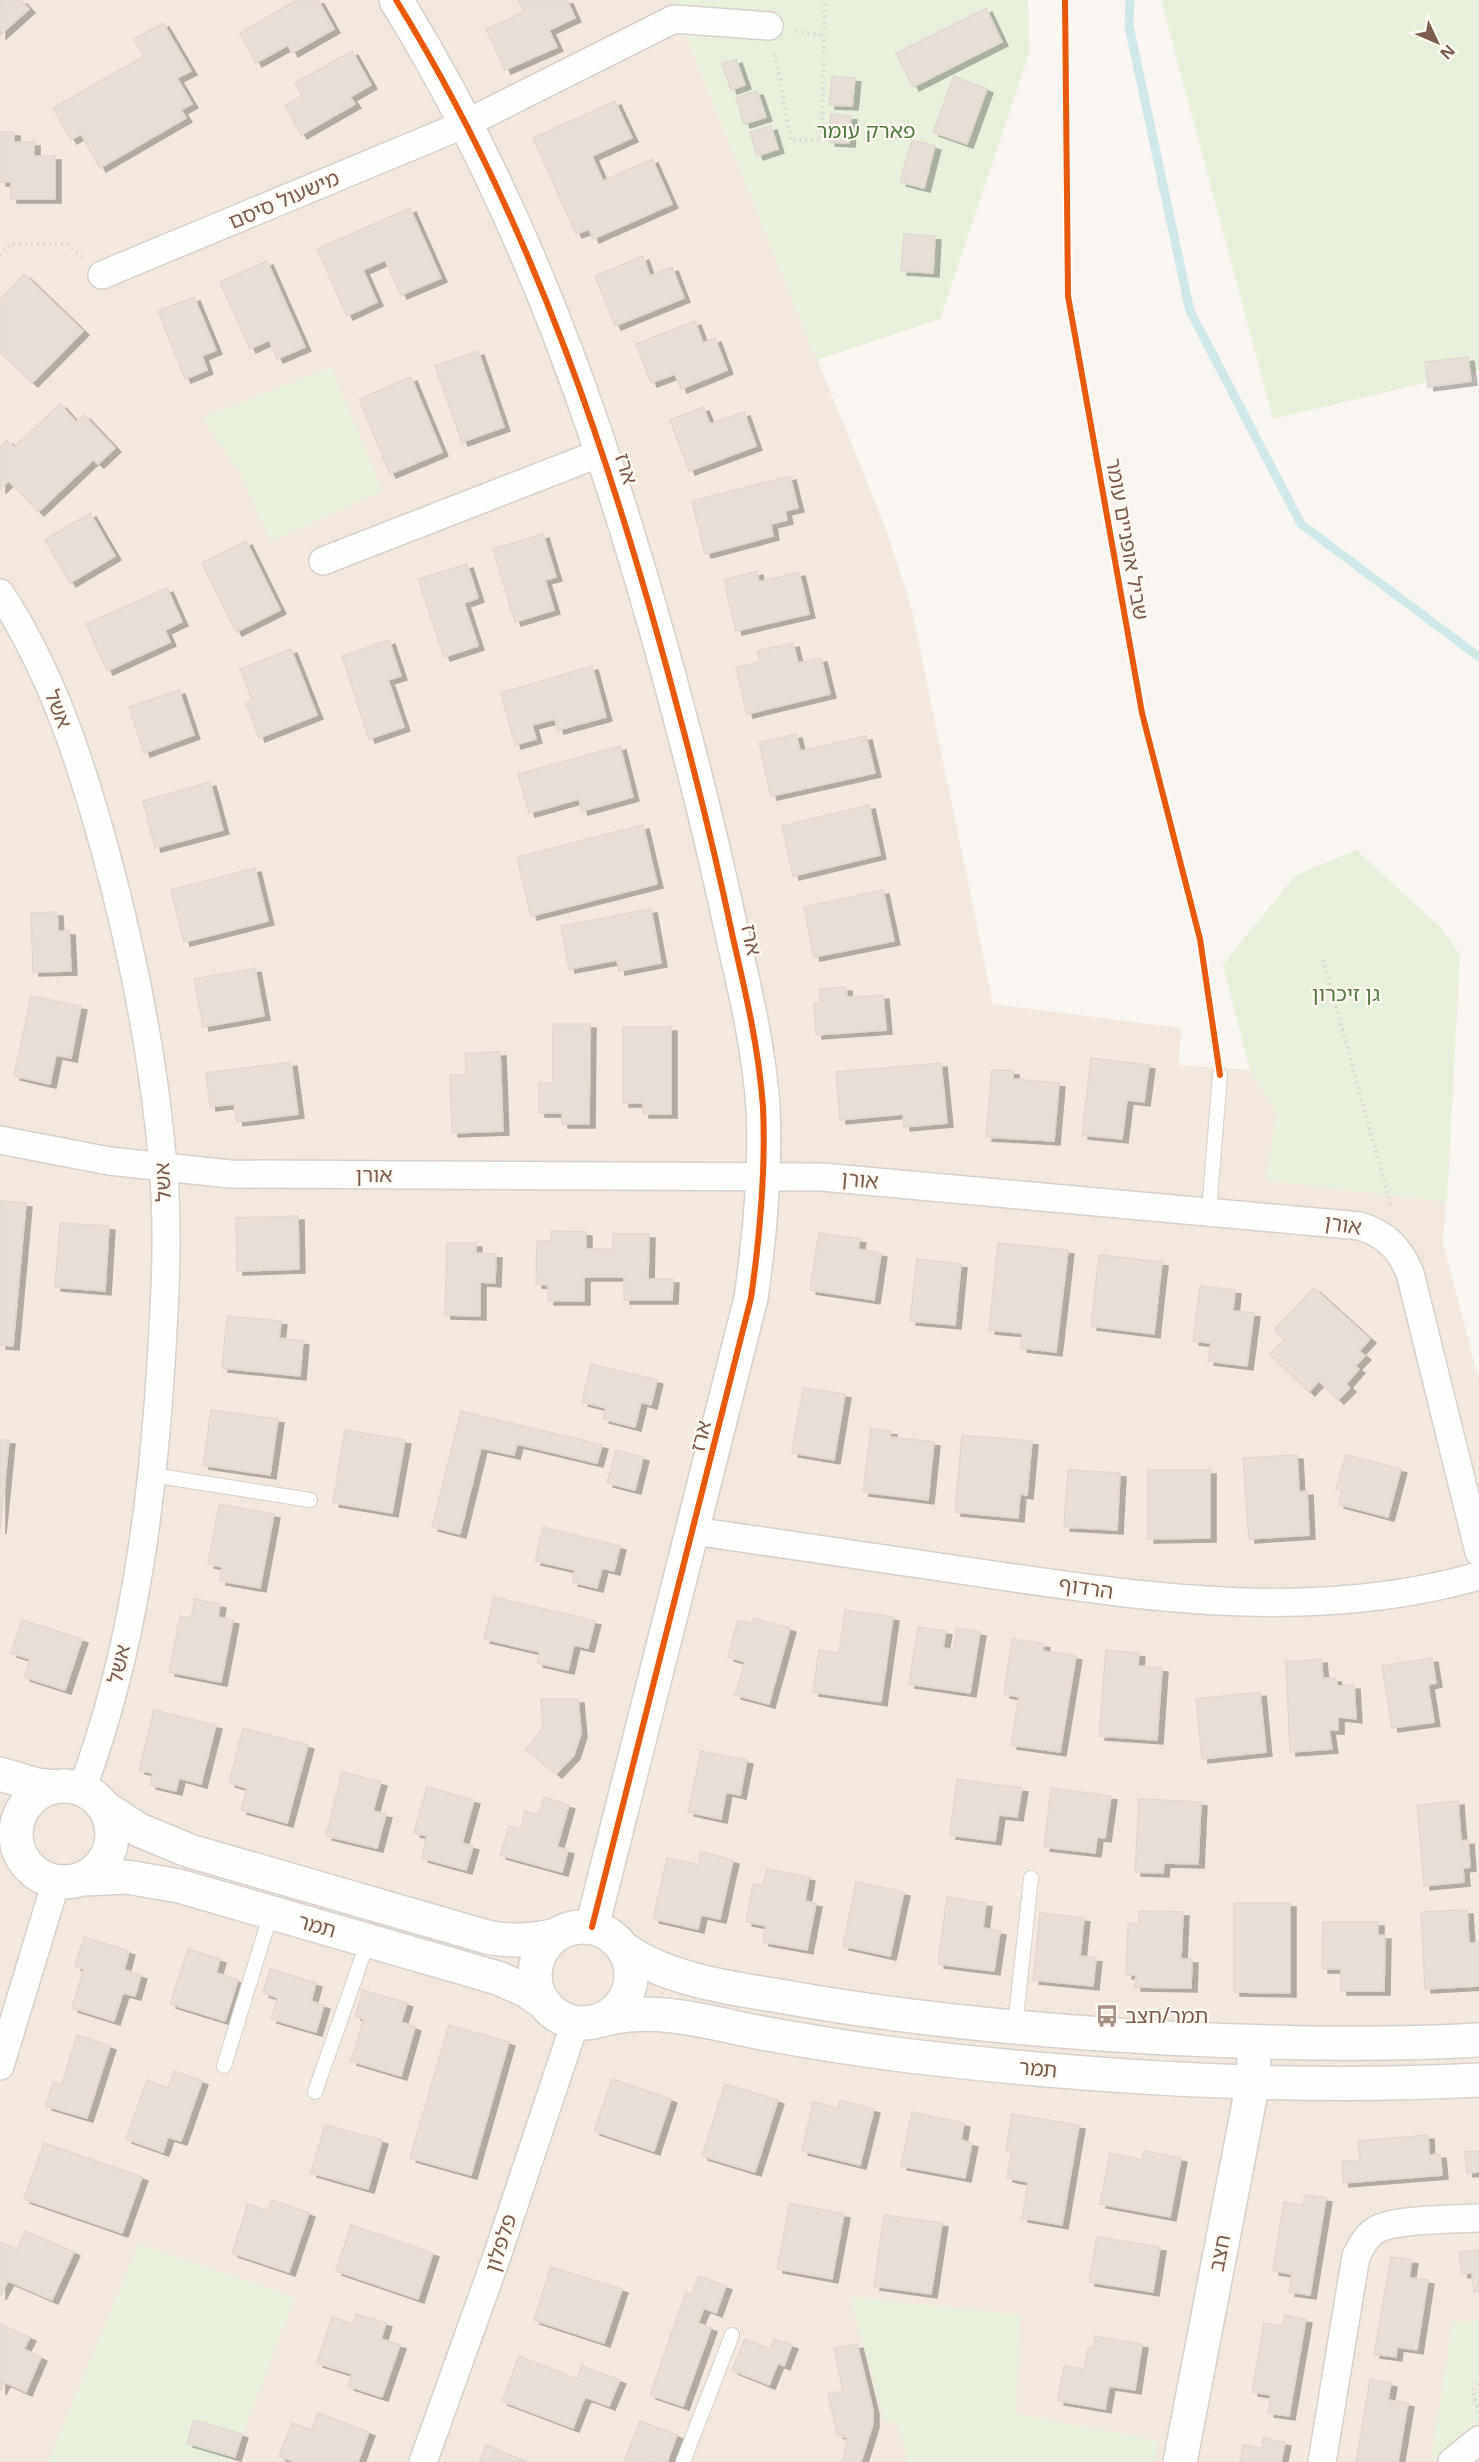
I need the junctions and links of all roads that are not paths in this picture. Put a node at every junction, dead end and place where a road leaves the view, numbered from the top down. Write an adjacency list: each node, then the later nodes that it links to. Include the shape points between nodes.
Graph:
1 (396, 0): 3 (street, ארז)
2 (770, 26): 3 (street, מישעול סיסם, via 674,19)
3 (465, 124): 4 (street, מישעול סיסם); 5 (street, ארז, via 509,212 554,318)
4 (102, 275)
5 (603, 452): 6 (street); 11 (street, ארז, via 679,712 734,941 757,1053)
6 (323, 561)
7 (0, 593): 10 (street, אשל, via 39,662 97,821 139,993)
8 (1220, 1076): 12 (lane)
9 (0, 1140): 10 (street, אורן)
10 (164, 1168): 11 (street, אורן, via 253,1175); 13 (street, אשל, via 163,1334)
11 (763, 1176): 12 (street, אורן, via 822,1177); 15 (street, ארז, via 751,1299)
12 (1209, 1211): 16 (street, אורן, via 1346,1223 1372,1230 1392,1242 1405,1261 1414,1286)
13 (152, 1475): 14 (lane); 19 (street, אשל, via 123,1650 98,1746)
14 (310, 1500)
15 (694, 1531): 17 (street, הרדוף, via 1116,1593 1203,1601 1345,1601 1430,1589); 24 (street, ארז)
16 (1479, 1552)
17 (1479, 1576)
18 (0, 1774): 19 (street, תמר)
19 (80, 1794): 20 (street, via 45,1789 29,1800 19,1816); 22 (street, via 113,1833 110,1851 99,1868); 25 (street, תמר, via 139,1830 190,1851 487,1937 529,1941)
20 (12, 1853): 22 (street, via 38,1875)
21 (1031, 1878): 30 (lane)
22 (70, 1880): 23 (street, תמר, via 114,1877 153,1881); 33 (street)
23 (272, 1912): 26 (street, תמר); 34 (lane)
24 (592, 1927): 25 (street, via 573,1928); 27 (street, via 609,1934)
25 (556, 1935): 28 (street, via 542,1949 535,1966 536,1985)
26 (368, 1941): 28 (street, תמר, via 508,1982); 37 (lane)
27 (623, 1948): 29 (street, via 631,1965 628,1992 618,2008); 30 (street, תמר, via 665,1971 767,1994 893,2014)
28 (543, 2002): 29 (street, via 557,2016)
29 (588, 2021): 36 (street, תמר, via 626,2014 672,2015 824,2044 950,2061); 41 (street, פלפלון)
30 (1015, 2027): 32 (street, תמר)
31 (1479, 2040): 32 (street, תמר)
32 (1255, 2043): 36 (street, חצב)
33 (0, 2066)
34 (224, 2066)
35 (1479, 2080): 36 (street, תמר)
36 (1253, 2082): 43 (street, חצב)
37 (315, 2092)
38 (1479, 2217): 44 (street, via 1396,2223 1377,2228 1365,2239 1356,2256)
39 (732, 2335): 42 (lane)
40 (1479, 2440): 45 (street)
41 (423, 2462)
42 (683, 2462)
43 (1180, 2462)
44 (1322, 2462)
45 (1452, 2462)

